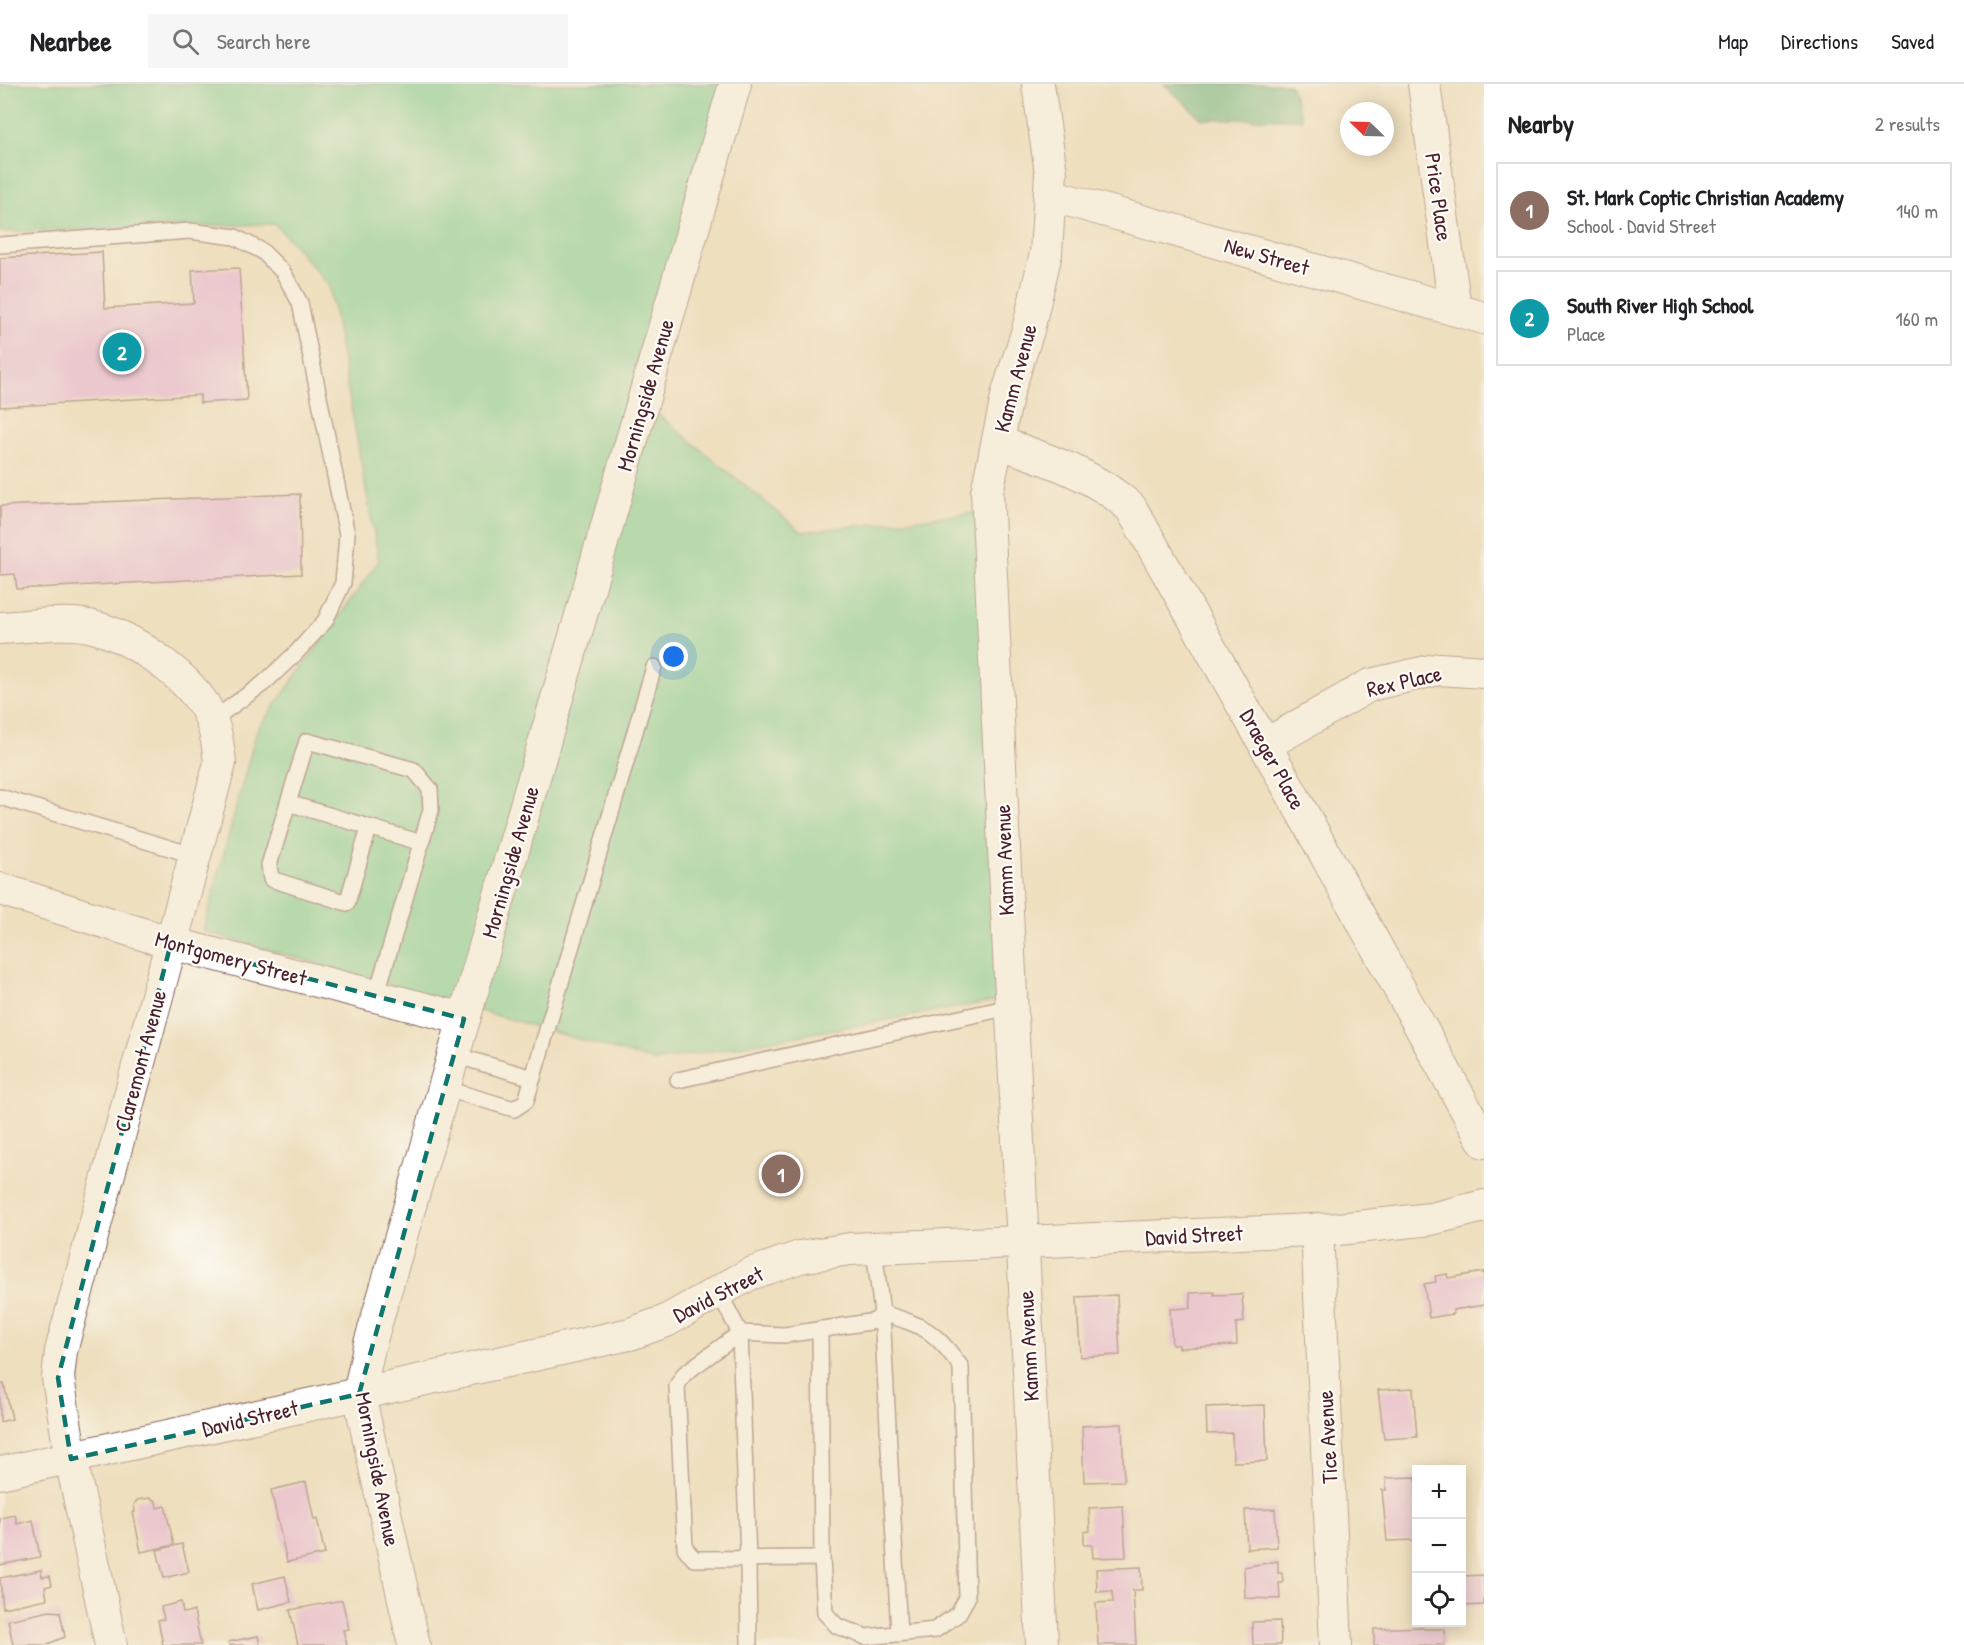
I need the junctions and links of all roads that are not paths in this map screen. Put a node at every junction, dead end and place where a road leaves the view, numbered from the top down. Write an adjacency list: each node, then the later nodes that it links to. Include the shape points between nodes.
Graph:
1 (735, 84): 22 (street, Morningside Avenue)
2 (1038, 84): 4 (street, Kamm Avenue, via 1051,173)
3 (1424, 84): 6 (street, Price Place)
4 (1050, 195): 6 (street, New Street); 7 (street, Kamm Avenue, via 1046,253)
5 (0, 245): 11 (lane, via 190,231 235,237 262,251 283,272 300,303 347,535 343,583 326,621 296,653 264,683)
6 (1470, 314)
7 (998, 442): 12 (street, Draeger Place, via 1113,490 1131,508); 21 (street, Kamm Avenue, via 987,492)
8 (0, 628): 11 (street, Claremont Avenue, via 96,627 130,641 157,657 204,705)
9 (654, 667): 24 (lane)
10 (1484, 672): 12 (street, Rex Place, via 1439,669 1370,685)
11 (211, 721): 17 (street, Claremont Avenue, via 220,763)
12 (1265, 745): 27 (street, Draeger Place)
13 (0, 798): 17 (lane)
14 (288, 803): 15 (lane); 15 (lane, via 268,865 270,879 347,903); 16 (lane, via 307,741 414,771 430,789 431,810)
15 (369, 828): 16 (lane)
16 (422, 843): 20 (lane)
17 (196, 856): 19 (street, Claremont Avenue)
18 (0, 889): 19 (street, Montgomery Street)
19 (171, 943): 20 (street, Montgomery Street); 37 (street, Claremont Avenue, via 61,1351 58,1378)
20 (376, 996): 22 (street, Montgomery Street)
21 (1010, 1007): 25 (lane); 30 (street, Kamm Avenue)
22 (464, 1019): 23 (street, Morningside Avenue)
23 (454, 1055): 24 (lane); 26 (street, Morningside Avenue)
24 (533, 1078): 26 (lane, via 526,1101 514,1108)
25 (678, 1080)
26 (444, 1088): 36 (street, Morningside Avenue)
27 (1484, 1142)
28 (1484, 1206): 29 (street, David Street, via 1431,1219)
29 (1317, 1229): 30 (street, David Street); 46 (street, Tice Avenue)
30 (1023, 1243): 31 (street, David Street); 45 (street, Kamm Avenue)
31 (874, 1248): 32 (street, David Street, via 800,1257 750,1274); 33 (lane)
32 (718, 1291): 35 (lane); 36 (street, David Street, via 666,1321 630,1334)
33 (882, 1313): 34 (lane, via 876,1322); 41 (lane); 41 (lane, via 921,1325 943,1342 961,1367 967,1598 958,1614 935,1630)
34 (820, 1329): 35 (lane, via 785,1335); 39 (lane)
35 (740, 1333): 40 (lane); 40 (lane, via 684,1374 677,1386 685,1548 694,1559)
36 (359, 1394): 37 (street, David Street); 43 (street, Morningside Avenue)
37 (71, 1459): 38 (street, David Street); 42 (street, Claremont Avenue)
38 (0, 1473)
39 (822, 1558): 40 (lane); 41 (lane, via 825,1614 837,1626 866,1637)
40 (748, 1560): 44 (lane)
41 (898, 1634)
42 (111, 1645)
43 (414, 1645)
44 (749, 1645)
45 (1042, 1645)
46 (1336, 1645)

